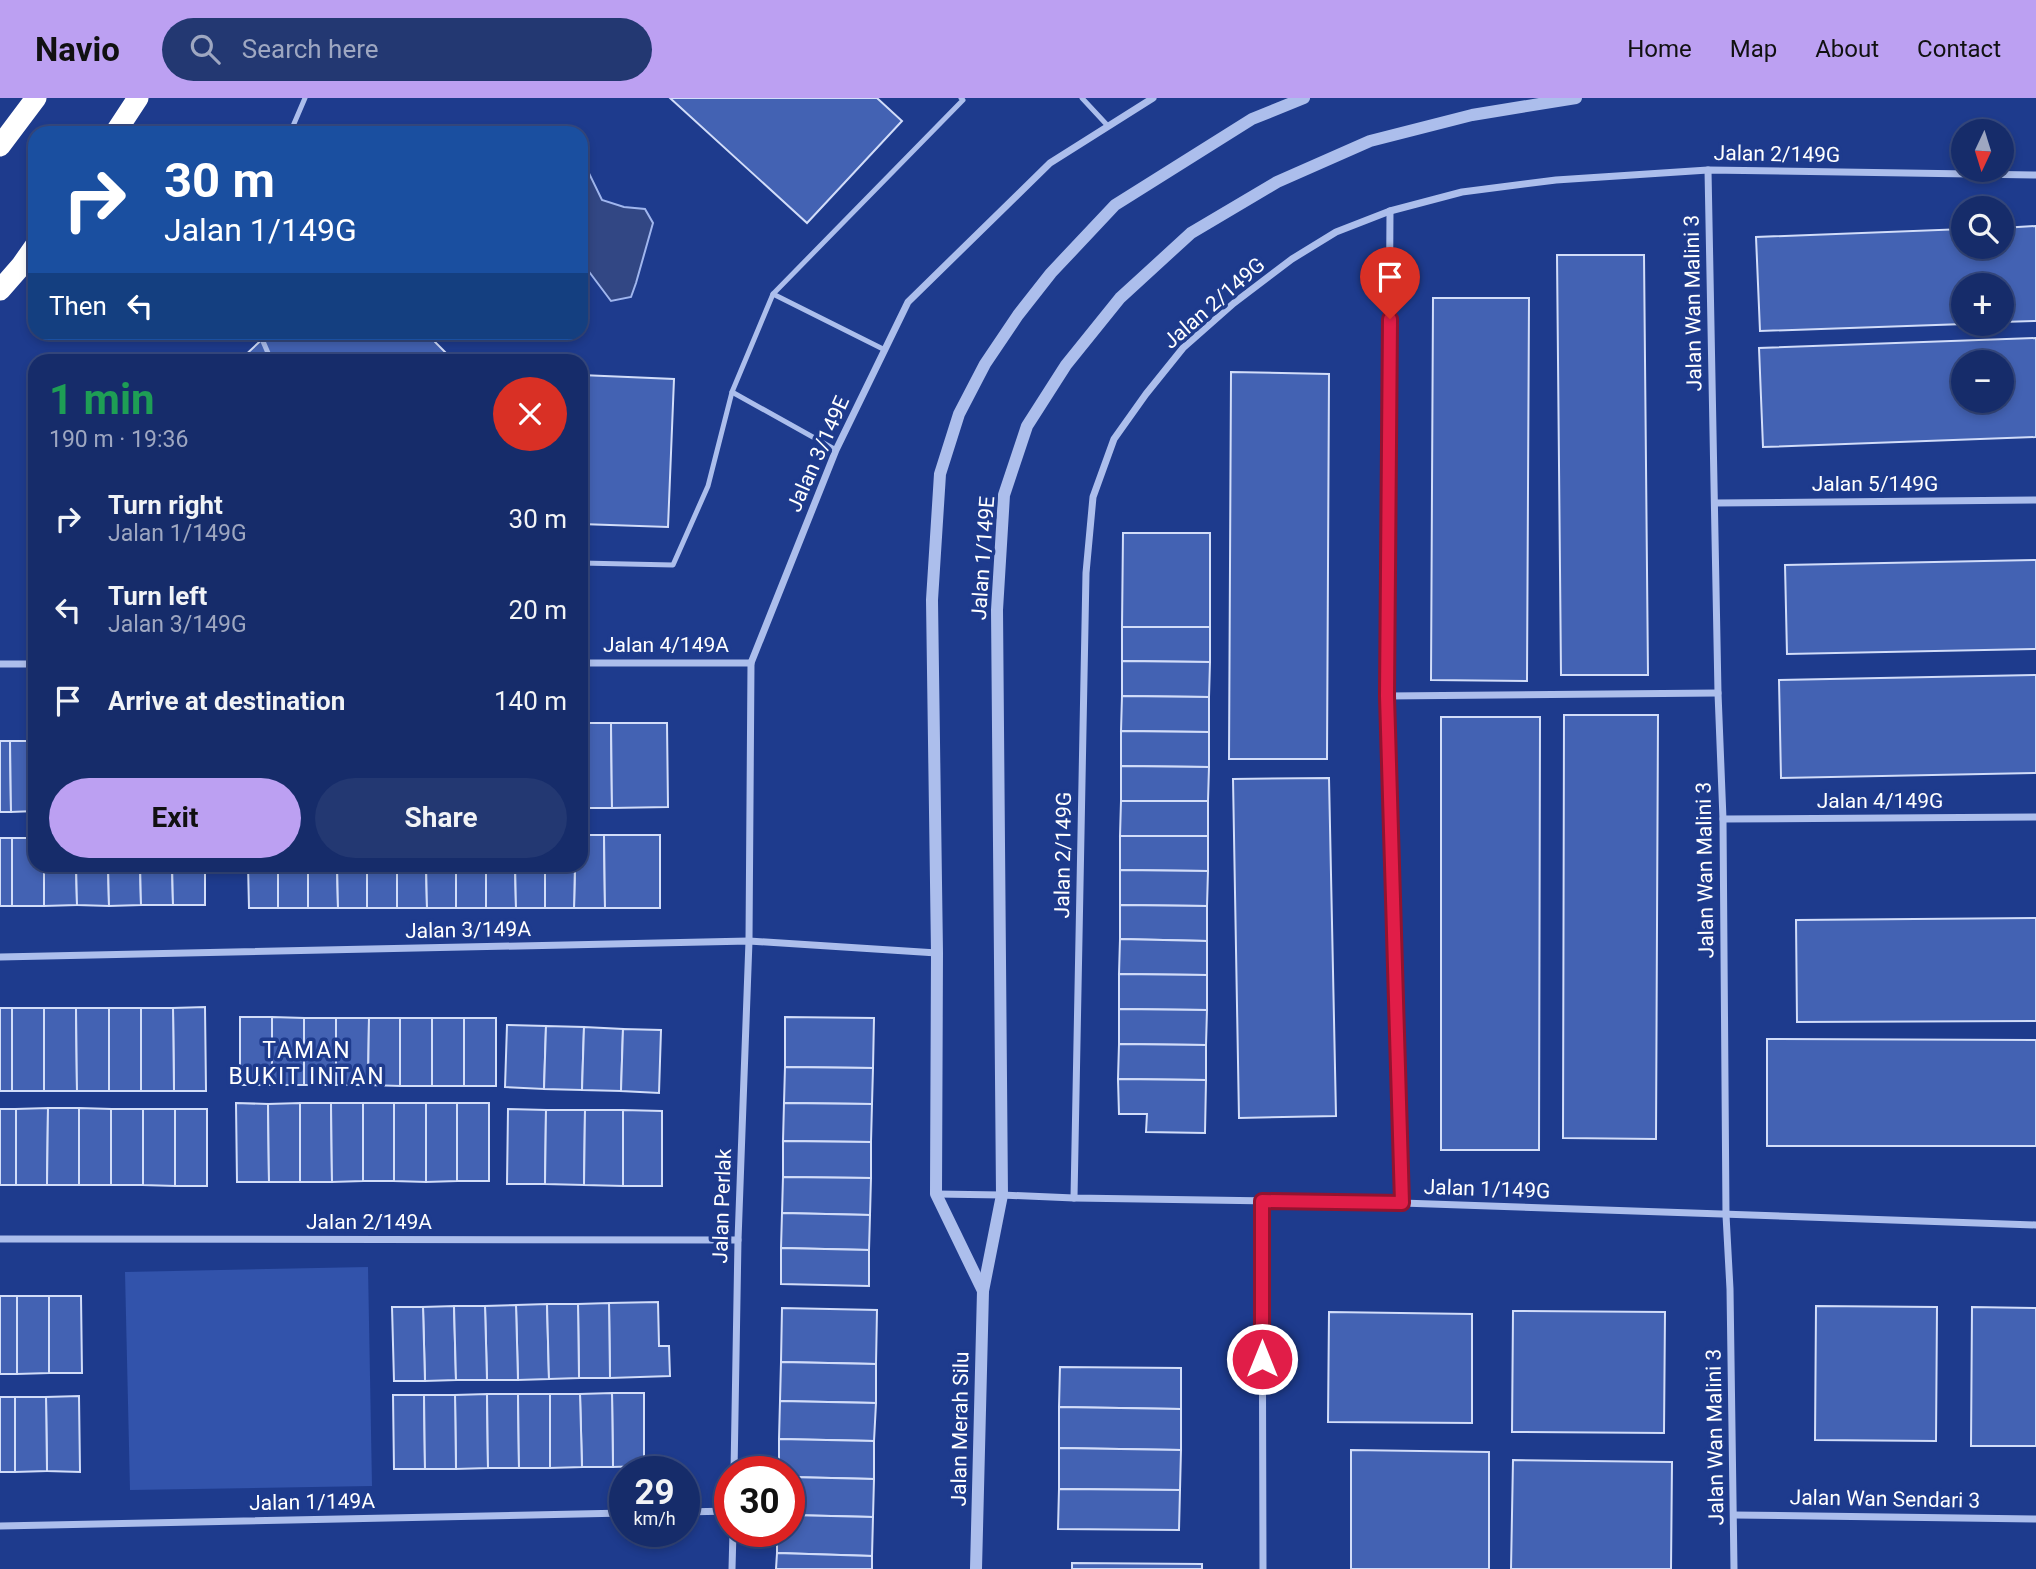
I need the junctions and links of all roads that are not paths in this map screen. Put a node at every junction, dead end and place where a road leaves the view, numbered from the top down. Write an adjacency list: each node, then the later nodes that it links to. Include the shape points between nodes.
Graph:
1 (36, 98): 12 (highway)
2 (138, 98): 9 (highway)
3 (305, 98): 10 (lane)
4 (961, 98): 18 (lane)
5 (1082, 98): 11 (lane)
6 (1153, 98): 11 (street, Jalan 3/149E)
7 (1304, 98): 34 (street, via 1252,119 1115,205 1051,272 1018,316 985,364 959,414 940,474 932,600)
8 (1576, 98): 37 (street, Jalan 1/149E, via 1472,115 1370,141 1277,182 1191,233 1120,298 1066,365 1027,426 1004,495 997,610)
9 (120, 126)
10 (293, 126)
11 (1108, 126): 19 (street, Jalan 3/149E, via 1050,163 908,302)
12 (0, 146)
13 (1708, 170): 14 (street, Jalan 2/149G); 15 (street, Jalan 2/149G, via 1516,185 1462,192); 23 (street, Jalan Wan Malini 3)
14 (2036, 175)
15 (1390, 211): 30 (street); 38 (street, Jalan 2/149G, via 1336,232 1292,259 1183,348 1114,439 1093,497 1086,573)
16 (28, 255): 17 (highway)
17 (0, 290)
18 (773, 294): 19 (lane); 20 (lane)
19 (885, 350): 21 (street, Jalan 3/149E)
20 (732, 392): 21 (lane); 24 (lane, via 708,486 673,565)
21 (836, 450): 26 (street, Jalan 3/149E)
22 (2036, 500): 23 (street, Jalan 5/149G)
23 (1715, 503): 29 (street, Jalan Wan Malini 3)
24 (588, 563)
25 (588, 663): 26 (street, Jalan 4/149A)
26 (751, 663): 33 (street, Jalan 3/149E)
27 (0, 664): 28 (street)
28 (28, 664)
29 (1718, 693): 30 (street); 32 (street, Jalan Wan Malini 3)
30 (1387, 696): 40 (street)
31 (2036, 817): 32 (street, Jalan 4/149G)
32 (1723, 819): 41 (street, Jalan Wan Malini 3)
33 (749, 941): 34 (street, Jalan 3/149A); 35 (street, Jalan 3/149A); 44 (street, Jalan Perlak)
34 (937, 953): 36 (street)
35 (0, 957)
36 (936, 1194): 37 (street, Jalan 1/149G); 45 (street, Jalan Merah Silu)
37 (1002, 1195): 38 (street, Jalan 1/149G); 45 (street, Jalan Merah Silu)
38 (1074, 1198): 39 (street, Jalan 1/149G)
39 (1262, 1201): 40 (street, Jalan 1/149G); 54 (street)
40 (1402, 1203): 41 (street, Jalan 1/149G)
41 (1726, 1215): 42 (street, Jalan 1/149G); 48 (street, Jalan Wan Malini 3)
42 (2036, 1225)
43 (0, 1239): 44 (street, Jalan 2/149A)
44 (738, 1240): 46 (street, Jalan Perlak)
45 (983, 1291): 53 (street, Jalan Merah Silu)
46 (734, 1456)
47 (609, 1513): 50 (street, Jalan 1/149A)
48 (1734, 1515): 49 (street, Jalan Wan Sendari 3); 55 (street, Jalan Wan Malini 3)
49 (2036, 1519)
50 (0, 1526)
51 (733, 1547): 52 (street)
52 (732, 1569)
53 (976, 1569)
54 (1263, 1569)
55 (1734, 1569)

